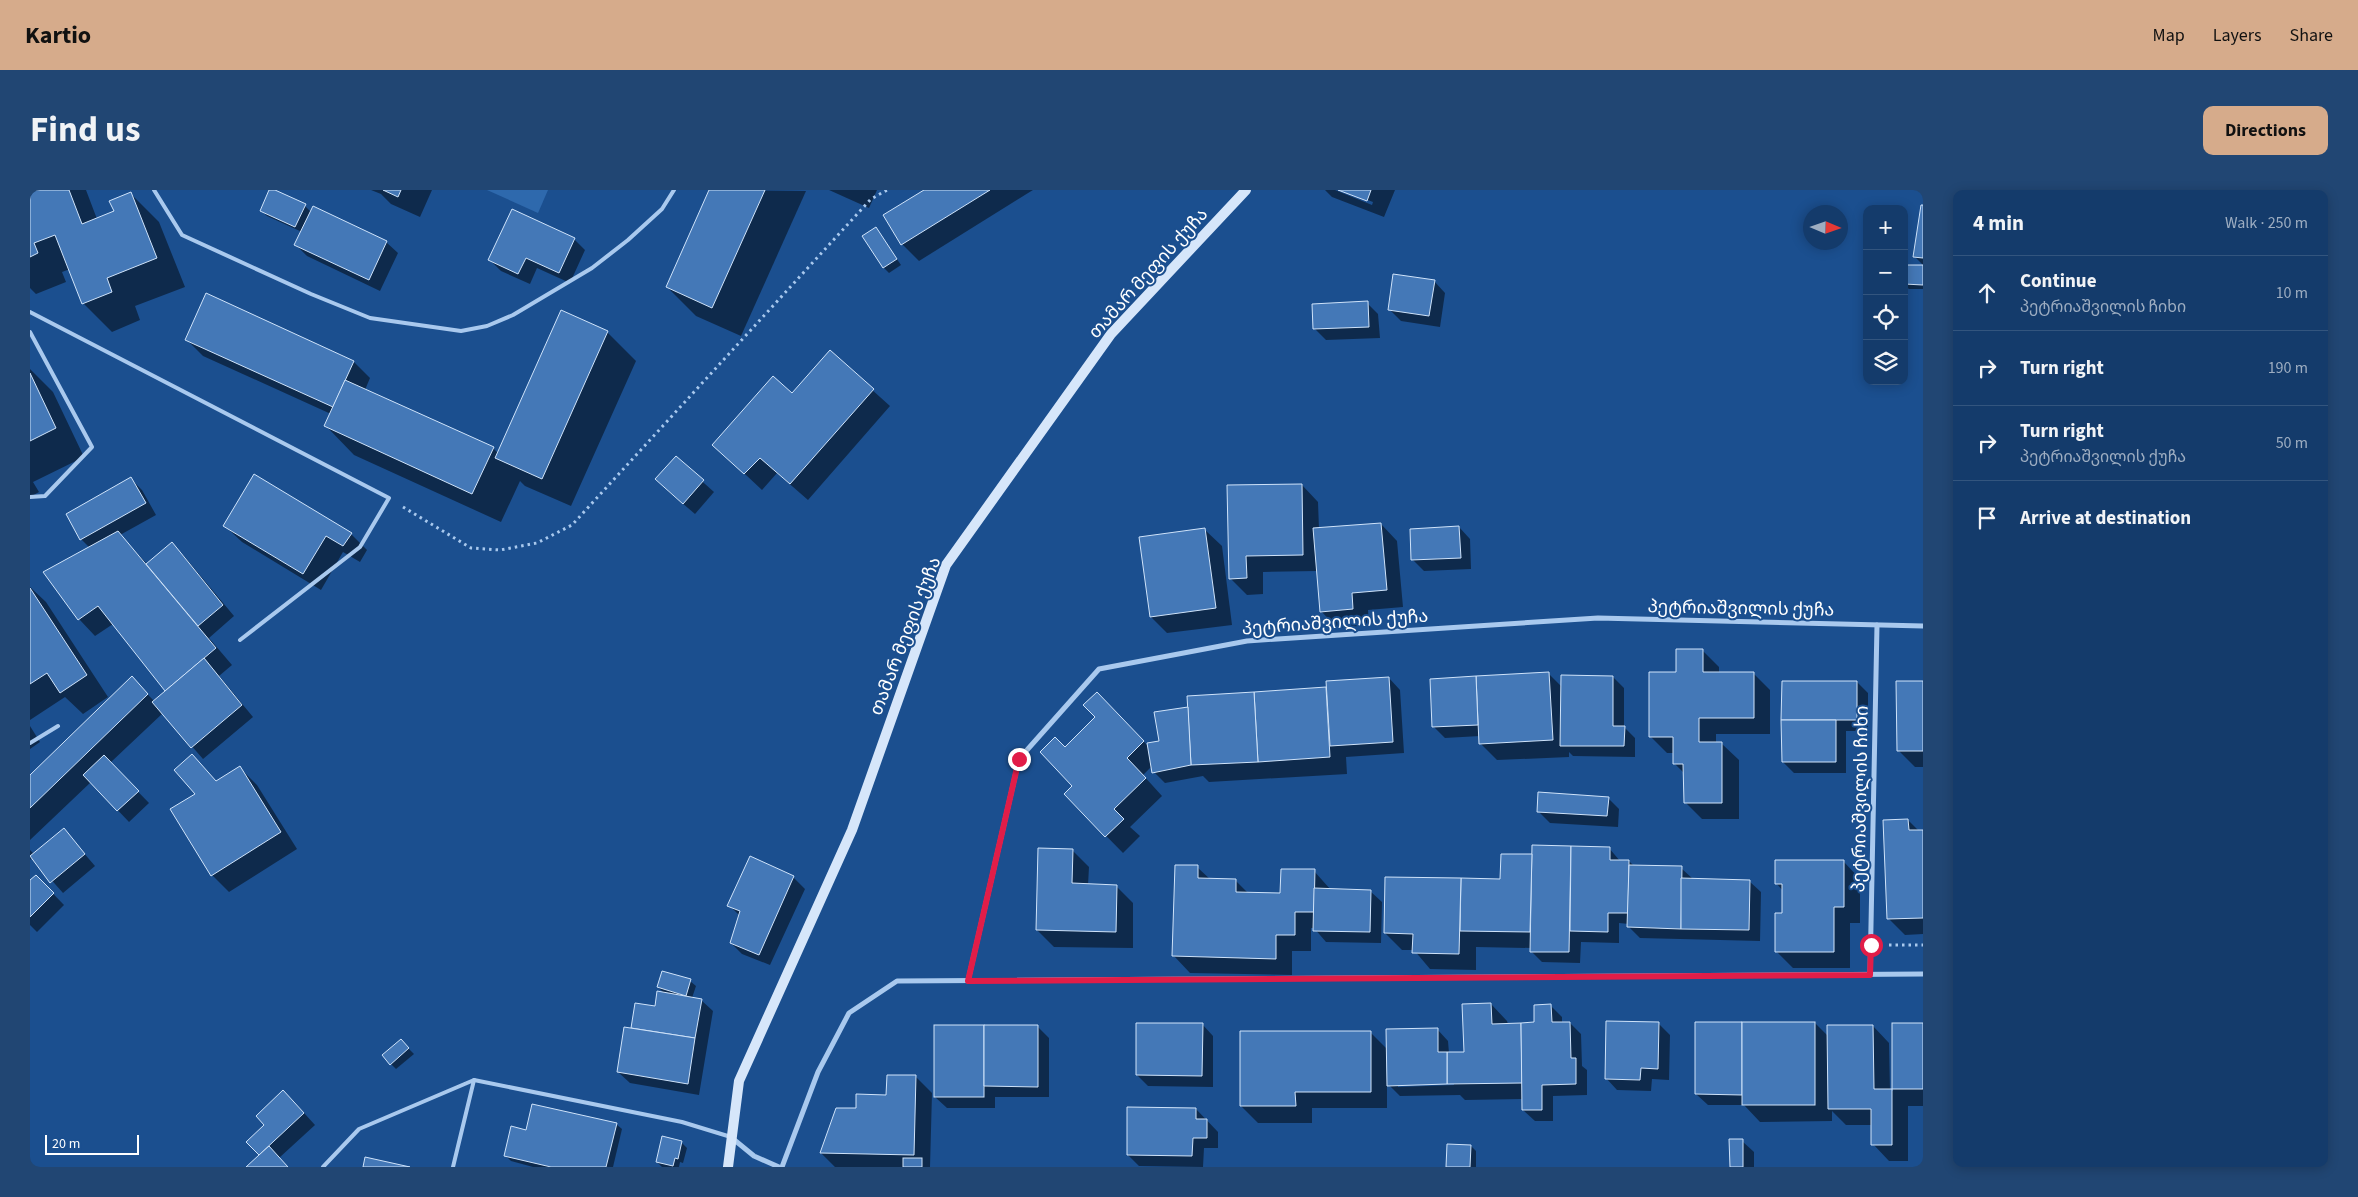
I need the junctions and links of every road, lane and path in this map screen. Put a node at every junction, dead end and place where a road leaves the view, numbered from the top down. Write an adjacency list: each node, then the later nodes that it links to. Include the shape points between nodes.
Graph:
1 (154, 190): 2 (lane, via 182,235 370,318 461,331 487,326 513,315 592,268 662,209)
2 (674, 190)
3 (887, 190): 8 (path, via 871,199 572,525 536,543 500,550 471,548)
4 (1246, 190): 20 (street, თამარ მეფის ქუჩა, via 1111,334 946,564 852,830 739,1081)
5 (30, 312): 8 (lane)
6 (30, 332): 7 (lane, via 92,447 45,496)
7 (30, 497)
8 (390, 498): 11 (lane, via 360,547)
9 (1877, 625): 10 (street, პეტრიაშვილის ქუჩა); 14 (street, პეტრიაშვილის ჩიხი); 18 (street, პეტრიაშვილის ქუჩა, via 1598,618 1247,641 1098,669 1019,759)
10 (1923, 626)
11 (240, 640)
12 (58, 726): 13 (lane)
13 (30, 743)
14 (1871, 945): 15 (path); 17 (street, პეტრიაშვილის ჩიხი)
15 (1923, 945)
16 (1923, 974): 17 (street)
17 (1870, 975): 18 (street)
18 (968, 981): 24 (street, via 896,981 849,1013 818,1072)
19 (474, 1080): 20 (lane, via 682,1122); 21 (lane, via 359,1128); 22 (lane)
20 (731, 1137): 23 (street, თამარ მეფის ქუჩა); 24 (street, via 754,1156)
21 (323, 1167)
22 (453, 1167)
23 (728, 1167)
24 (781, 1167)

